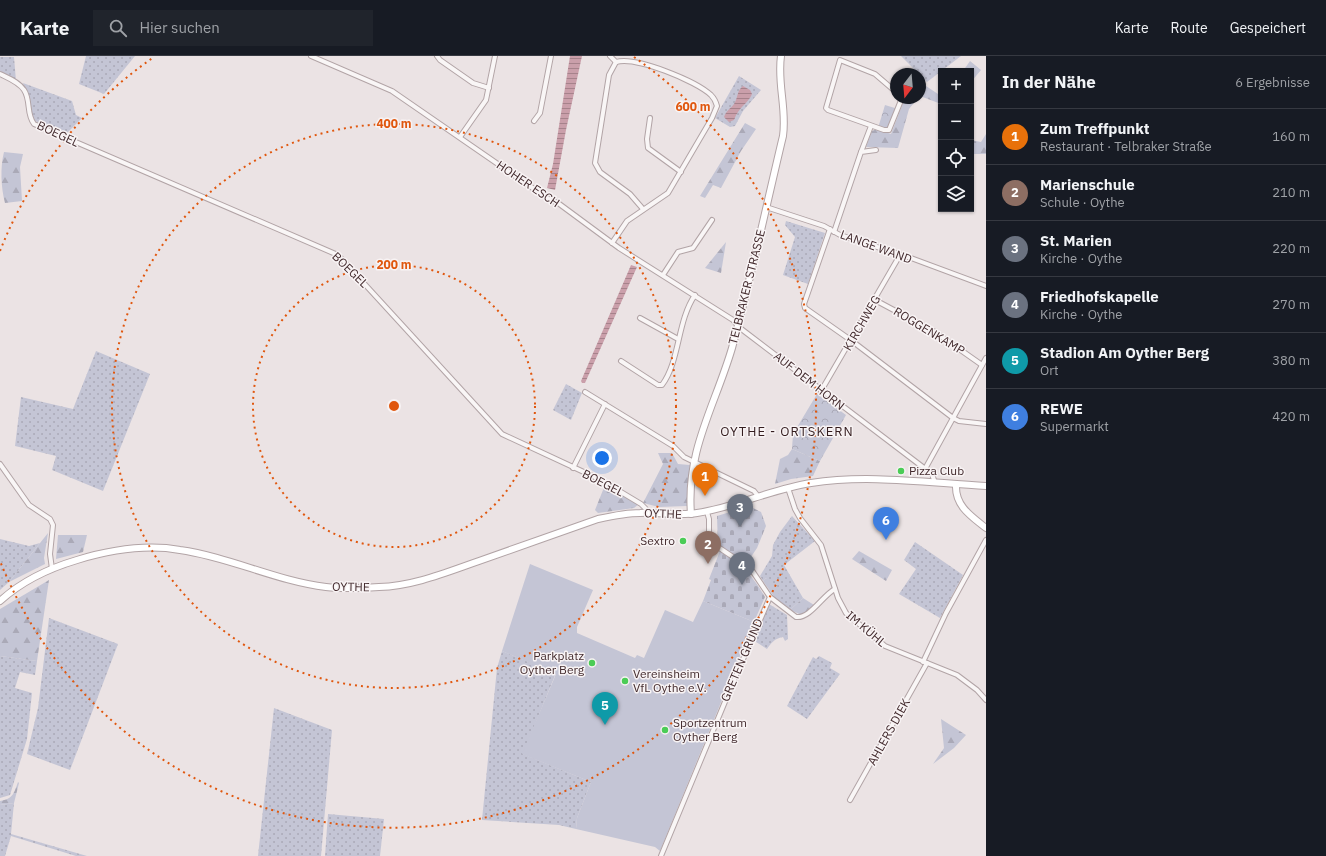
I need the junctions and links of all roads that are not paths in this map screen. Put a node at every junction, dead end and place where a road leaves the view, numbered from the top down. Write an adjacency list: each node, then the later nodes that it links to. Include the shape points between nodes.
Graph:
1 (311, 56): 15 (street, HOHER ESCH, via 392,91)
2 (437, 56): 10 (street, via 473,83)
3 (495, 56): 10 (street)
4 (551, 56): 13 (street, via 540,112)
5 (610, 56): 7 (street)
6 (781, 56): 19 (main road, TELBRAKER STRASSE, via 780,76 785,128)
7 (616, 62): 18 (street, via 632,60 667,70 715,100 715,114); 20 (street, via 610,74 595,163 600,172 630,194)
8 (0, 74): 43 (street, BOEGEL, via 24,90 34,124 338,255 497,430 508,438)
9 (890, 87): 14 (street, via 875,74 840,60 826,108)
10 (489, 88): 15 (street, via 486,100)
11 (900, 104): 14 (street, via 889,130)
12 (650, 118): 18 (street, via 648,148)
13 (534, 121)
14 (870, 126): 17 (street)
15 (460, 138): 23 (street, HOHER ESCH, via 564,207)
16 (876, 150): 17 (street)
17 (861, 152): 22 (street)
18 (681, 172): 20 (street, via 668,192)
19 (766, 207): 22 (street, LANGE WAND); 30 (main road, TELBRAKER STRASSE)
20 (643, 209): 23 (street, via 628,221)
21 (712, 220): 25 (street, via 693,248 678,252)
22 (832, 230): 24 (street, LANGE WAND); 32 (street, via 804,304 805,308)
23 (612, 243): 25 (street, HOHER ESCH)
24 (900, 255): 26 (street, LANGE WAND); 28 (street, KIRCHWEG)
25 (663, 275): 27 (street, HOHER ESCH)
26 (986, 286)
27 (695, 295): 30 (street, HOHER ESCH); 31 (street, via 690,301)
28 (875, 300): 32 (street, KIRCHWEG); 35 (street, ROGGENKAMP, via 935,332)
29 (640, 318): 31 (street)
30 (738, 324): 36 (street, AUF DEM HORN); 41 (main road, TELBRAKER STRASSE, via 699,438)
31 (678, 339): 34 (street, via 662,385 658,385)
32 (852, 341): 36 (street, KIRCHWEG); 39 (street)
33 (986, 358): 35 (street)
34 (621, 361)
35 (982, 365): 39 (street)
36 (821, 391): 44 (street, AUF DEM HORN)
37 (585, 392): 38 (street)
38 (605, 404): 41 (street, via 673,446 684,457); 43 (street)
39 (953, 418): 40 (street); 44 (street)
40 (986, 424)
41 (694, 461): 49 (street, via 754,491); 52 (main road, TELBRAKER STRASSE)
42 (0, 464): 55 (street, via 29,504 50,519 53,525 50,554)
43 (573, 468): 51 (street, BOEGEL, via 606,483 641,504)
44 (926, 469): 45 (street, AUF DEM HORN, via 932,474)
45 (935, 483): 46 (main road, OYTHE); 48 (main road, OYTHE, via 848,479)
46 (956, 485): 47 (main road, OYTHE); 53 (main road, via 960,504)
47 (986, 486)
48 (788, 488): 49 (main road, OYTHE); 56 (street, IM KÜHL, via 800,518 821,545)
49 (758, 496): 50 (main road, OYTHE)
50 (707, 512): 52 (main road, OYTHE); 57 (street, via 709,541 751,569)
51 (647, 513): 52 (main road, OYTHE); 55 (main road, OYTHE, via 622,514 598,519 431,578 382,587 325,587 178,549 115,550)
52 (691, 514)
53 (986, 528)
54 (986, 540): 59 (street, AHLERS DIEK, via 946,613)
55 (52, 569): 58 (main road, OYTHE, via 20,586)
56 (835, 589): 57 (street, via 801,618); 59 (street, IM KÜHL, via 846,613 870,635 898,653)
57 (770, 597): 62 (street, GRETEN GRUND)
58 (0, 601)
59 (925, 662): 60 (street, IM KÜHL, via 957,676); 61 (street, AHLERS DIEK)
60 (986, 700)
61 (850, 800)
62 (661, 856)

